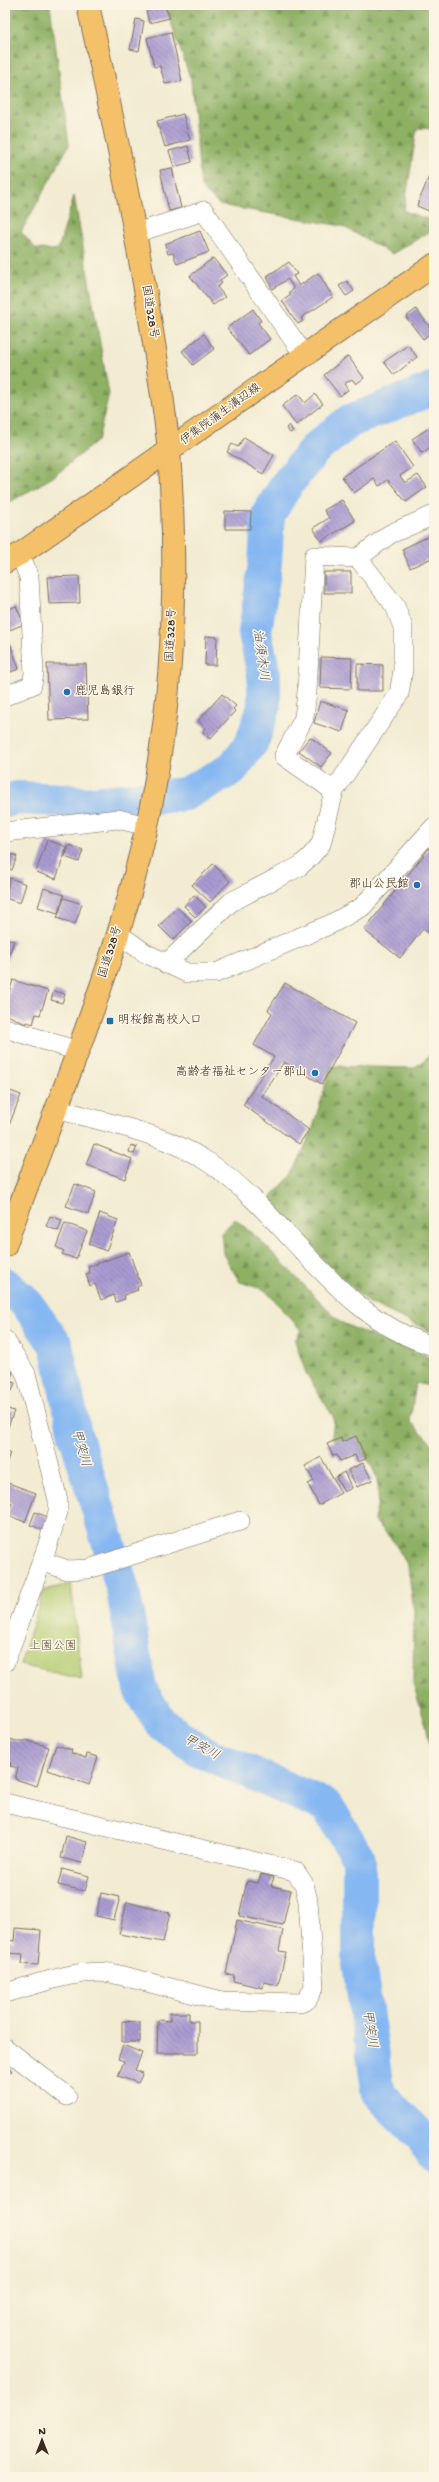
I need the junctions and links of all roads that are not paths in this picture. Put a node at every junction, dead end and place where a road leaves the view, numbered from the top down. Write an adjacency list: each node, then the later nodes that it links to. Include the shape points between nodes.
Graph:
1 (88, 5): 2 (main road, 国道328号)
2 (136, 233): 4 (street, via 204,212); 5 (main road, 国道328号)
3 (434, 265): 4 (main road, 伊集院蒲生溝辺線)
4 (304, 355): 5 (main road, 伊集院蒲生溝辺線)
5 (169, 452): 7 (main road, 伊集院蒲生溝辺線); 11 (main road, 国道328号, via 174,576 173,641 161,754)
6 (434, 515): 8 (street, via 390,534)
7 (12, 558): 9 (street, via 29,577 34,673 32,684)
8 (358, 558): 10 (street, via 395,606 403,627 403,670 399,694); 10 (street, via 314,556 304,718 284,756)
9 (5, 696)
10 (334, 791): 15 (street, via 321,844 311,856 300,866 231,902)
11 (148, 822): 13 (street, via 118,819); 14 (main road, 国道328号)
12 (434, 827): 15 (street, via 362,907 332,924 216,973 187,973)
13 (5, 832)
14 (117, 933): 15 (street); 17 (main road, 国道328号)
15 (166, 964)
16 (5, 1028): 17 (street)
17 (78, 1051): 18 (main road, 国道328号)
18 (57, 1109): 19 (main road, 国道328号); 21 (street, via 159,1139 181,1147 208,1162 235,1184 354,1302 381,1322)
19 (5, 1246)
20 (5, 1340): 23 (street, via 26,1374 58,1500 58,1512)
21 (434, 1346)
22 (240, 1521): 23 (street, via 153,1550 88,1568 67,1570)
23 (42, 1561): 24 (street)
24 (6, 1655)
25 (5, 1802): 26 (street, via 295,1871 304,1884 308,1901 314,1987 307,2000 300,2003 222,2001 111,1972 98,1971 84,1972)
26 (5, 1993)
27 (5, 2048): 28 (street)
28 (66, 2096)

